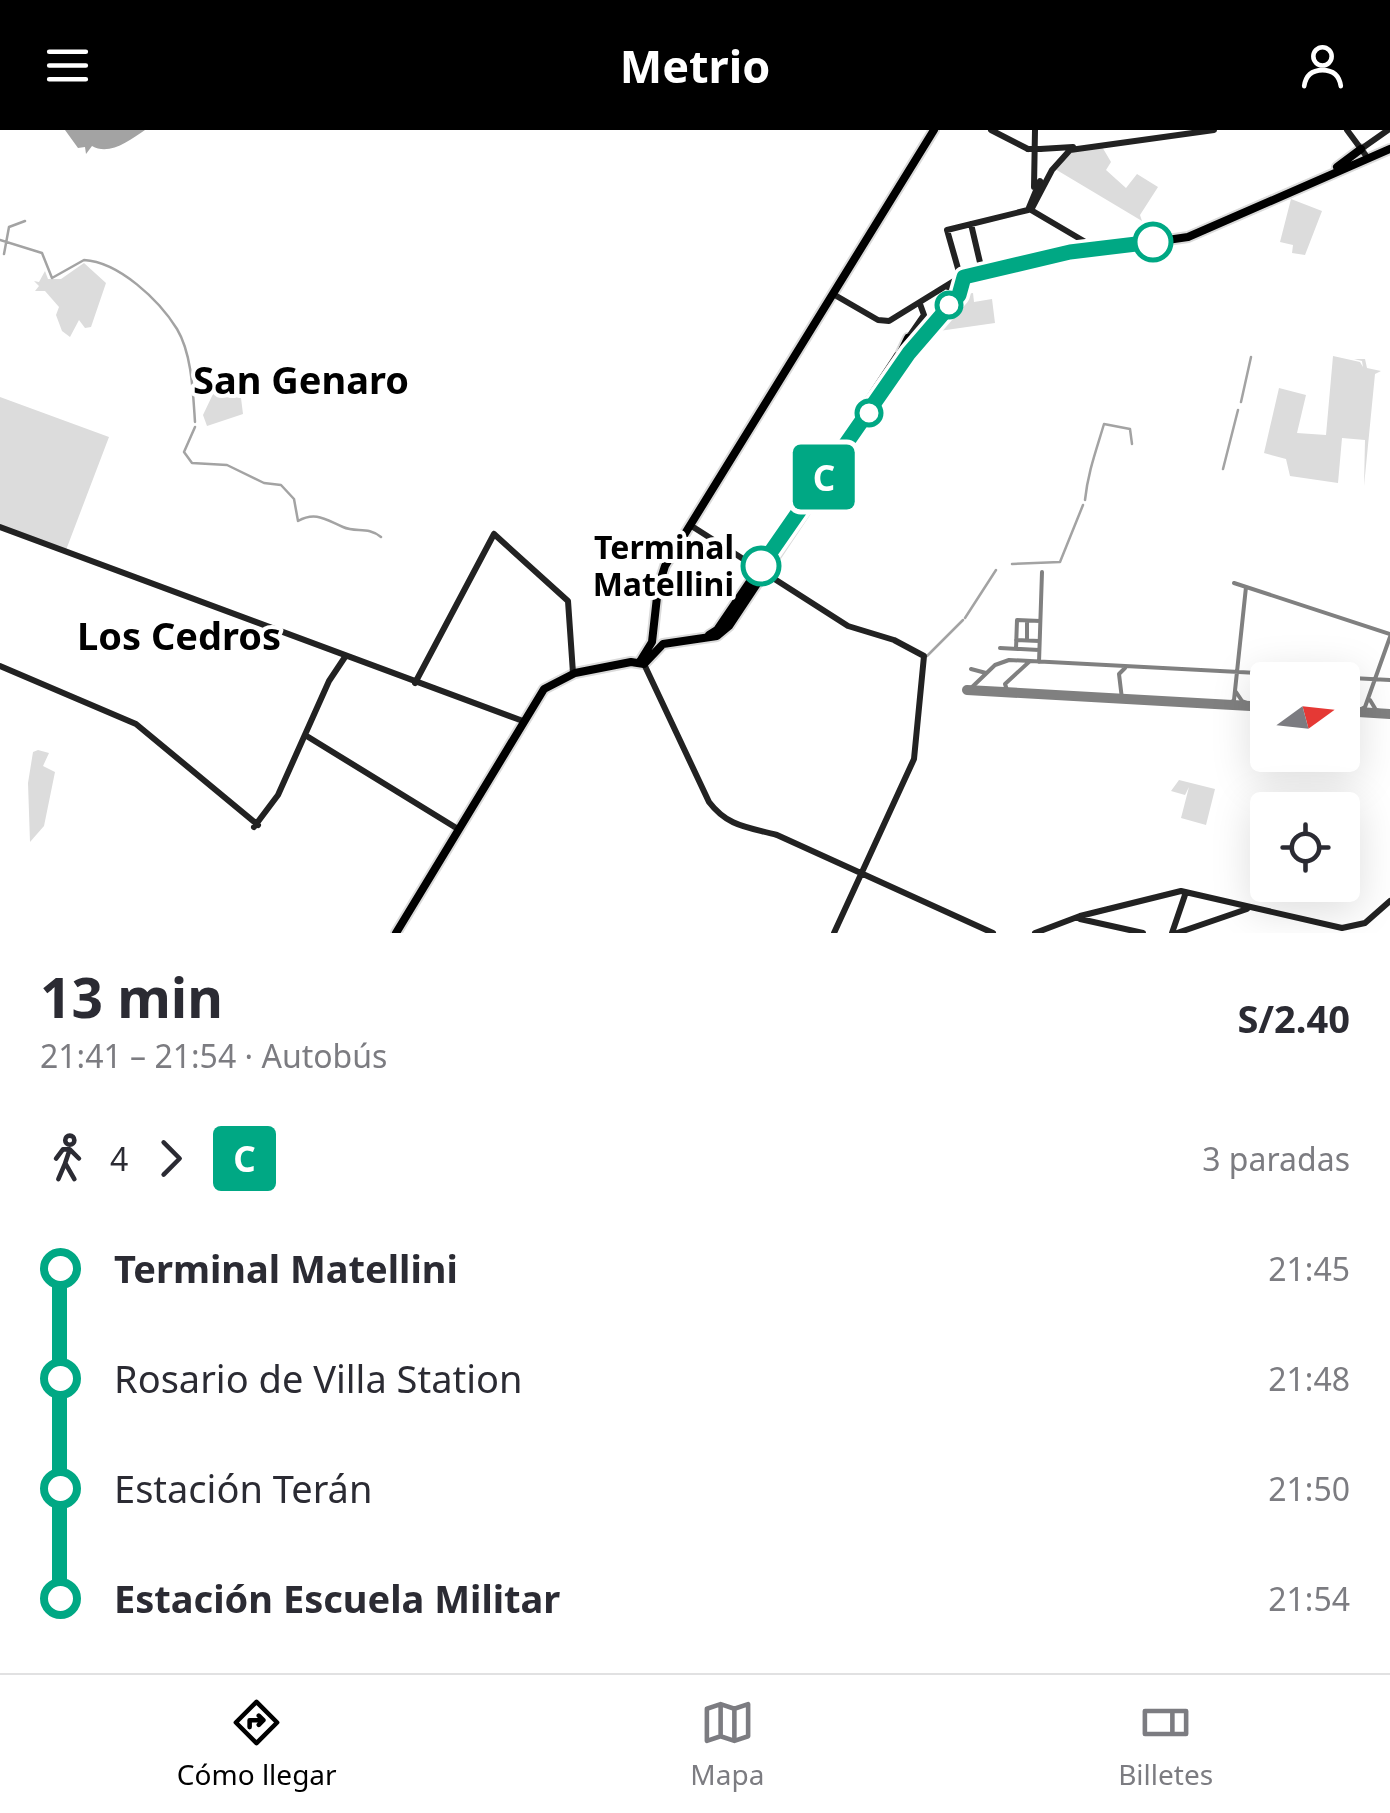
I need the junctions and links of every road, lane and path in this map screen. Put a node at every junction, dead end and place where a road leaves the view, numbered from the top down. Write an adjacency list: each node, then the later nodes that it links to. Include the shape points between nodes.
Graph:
1 (936, 130): 18 (main road)
2 (991, 130): 10 (main road, bridge, via 1028,149)
3 (1035, 130): 12 (main road)
4 (1214, 130): 7 (main road)
5 (1347, 130): 11 (main road)
6 (1388, 130): 11 (main road)
7 (1196, 131): 8 (main road)
8 (1092, 146): 10 (main road); 10 (main road)
9 (1390, 149): 11 (main road)
10 (1060, 153): 12 (main road)
11 (1364, 153): 15 (main road, via 1189,233)
12 (1040, 179): 13 (main road); 13 (main road)
13 (1030, 209): 14 (main road); 15 (main road)
14 (972, 224): 16 (main road); 17 (main road, via 946,230)
15 (1090, 246): 16 (main road); 17 (main road)
16 (982, 270): 17 (main road)
17 (960, 282): 19 (main road); 19 (main road); 21 (main road); 25 (main road)
18 (834, 294): 19 (main road, via 883,321); 23 (main road)
19 (920, 305): 20 (main road, via 924,314)
20 (908, 338): 21 (main road); 22 (main road)
21 (892, 372): 22 (main road)
22 (785, 524): 25 (main road)
23 (692, 526): 25 (main road); 28 (main road, via 660,581)
24 (0, 529): 31 (main road)
25 (760, 571): 26 (main road, via 848,626); 28 (main road, via 719,635); 30 (main road, via 844,628)
26 (878, 636): 27 (main road); 27 (main road, via 895,631)
27 (898, 642): 30 (main road)
28 (656, 644): 29 (main road); 32 (main road)
29 (644, 653): 32 (main road); 34 (main road)
30 (923, 657): 43 (main road, via 916,757)
31 (344, 658): 36 (main road); 40 (main road)
32 (641, 664): 34 (main road); 37 (main road); 41 (main road)
33 (0, 665): 40 (main road, via 135,726 257,824 280,798)
34 (589, 667): 35 (main road)
35 (573, 671): 36 (main road, via 568,601 494,534); 39 (main road, via 544,689)
36 (416, 682): 39 (main road)
37 (663, 709): 38 (main road); 41 (main road)
38 (678, 718)
39 (521, 721): 42 (main road)
40 (306, 737): 42 (main road)
41 (685, 757): 43 (main road, via 708,806 728,825 776,837)
42 (457, 828): 48 (main road)
43 (862, 875): 49 (main road); 51 (main road)
44 (1186, 892): 46 (main road); 47 (main road); 55 (main road)
45 (1389, 905): 46 (main road, via 1348,928)
46 (1248, 908): 55 (main road)
47 (1059, 926): 50 (main road); 54 (main road, via 1084,919)
48 (396, 929)
49 (977, 930): 52 (main road)
50 (1045, 932): 53 (main road)
51 (836, 933)
52 (993, 933)
53 (1035, 933)
54 (1143, 933)
55 (1175, 933)

